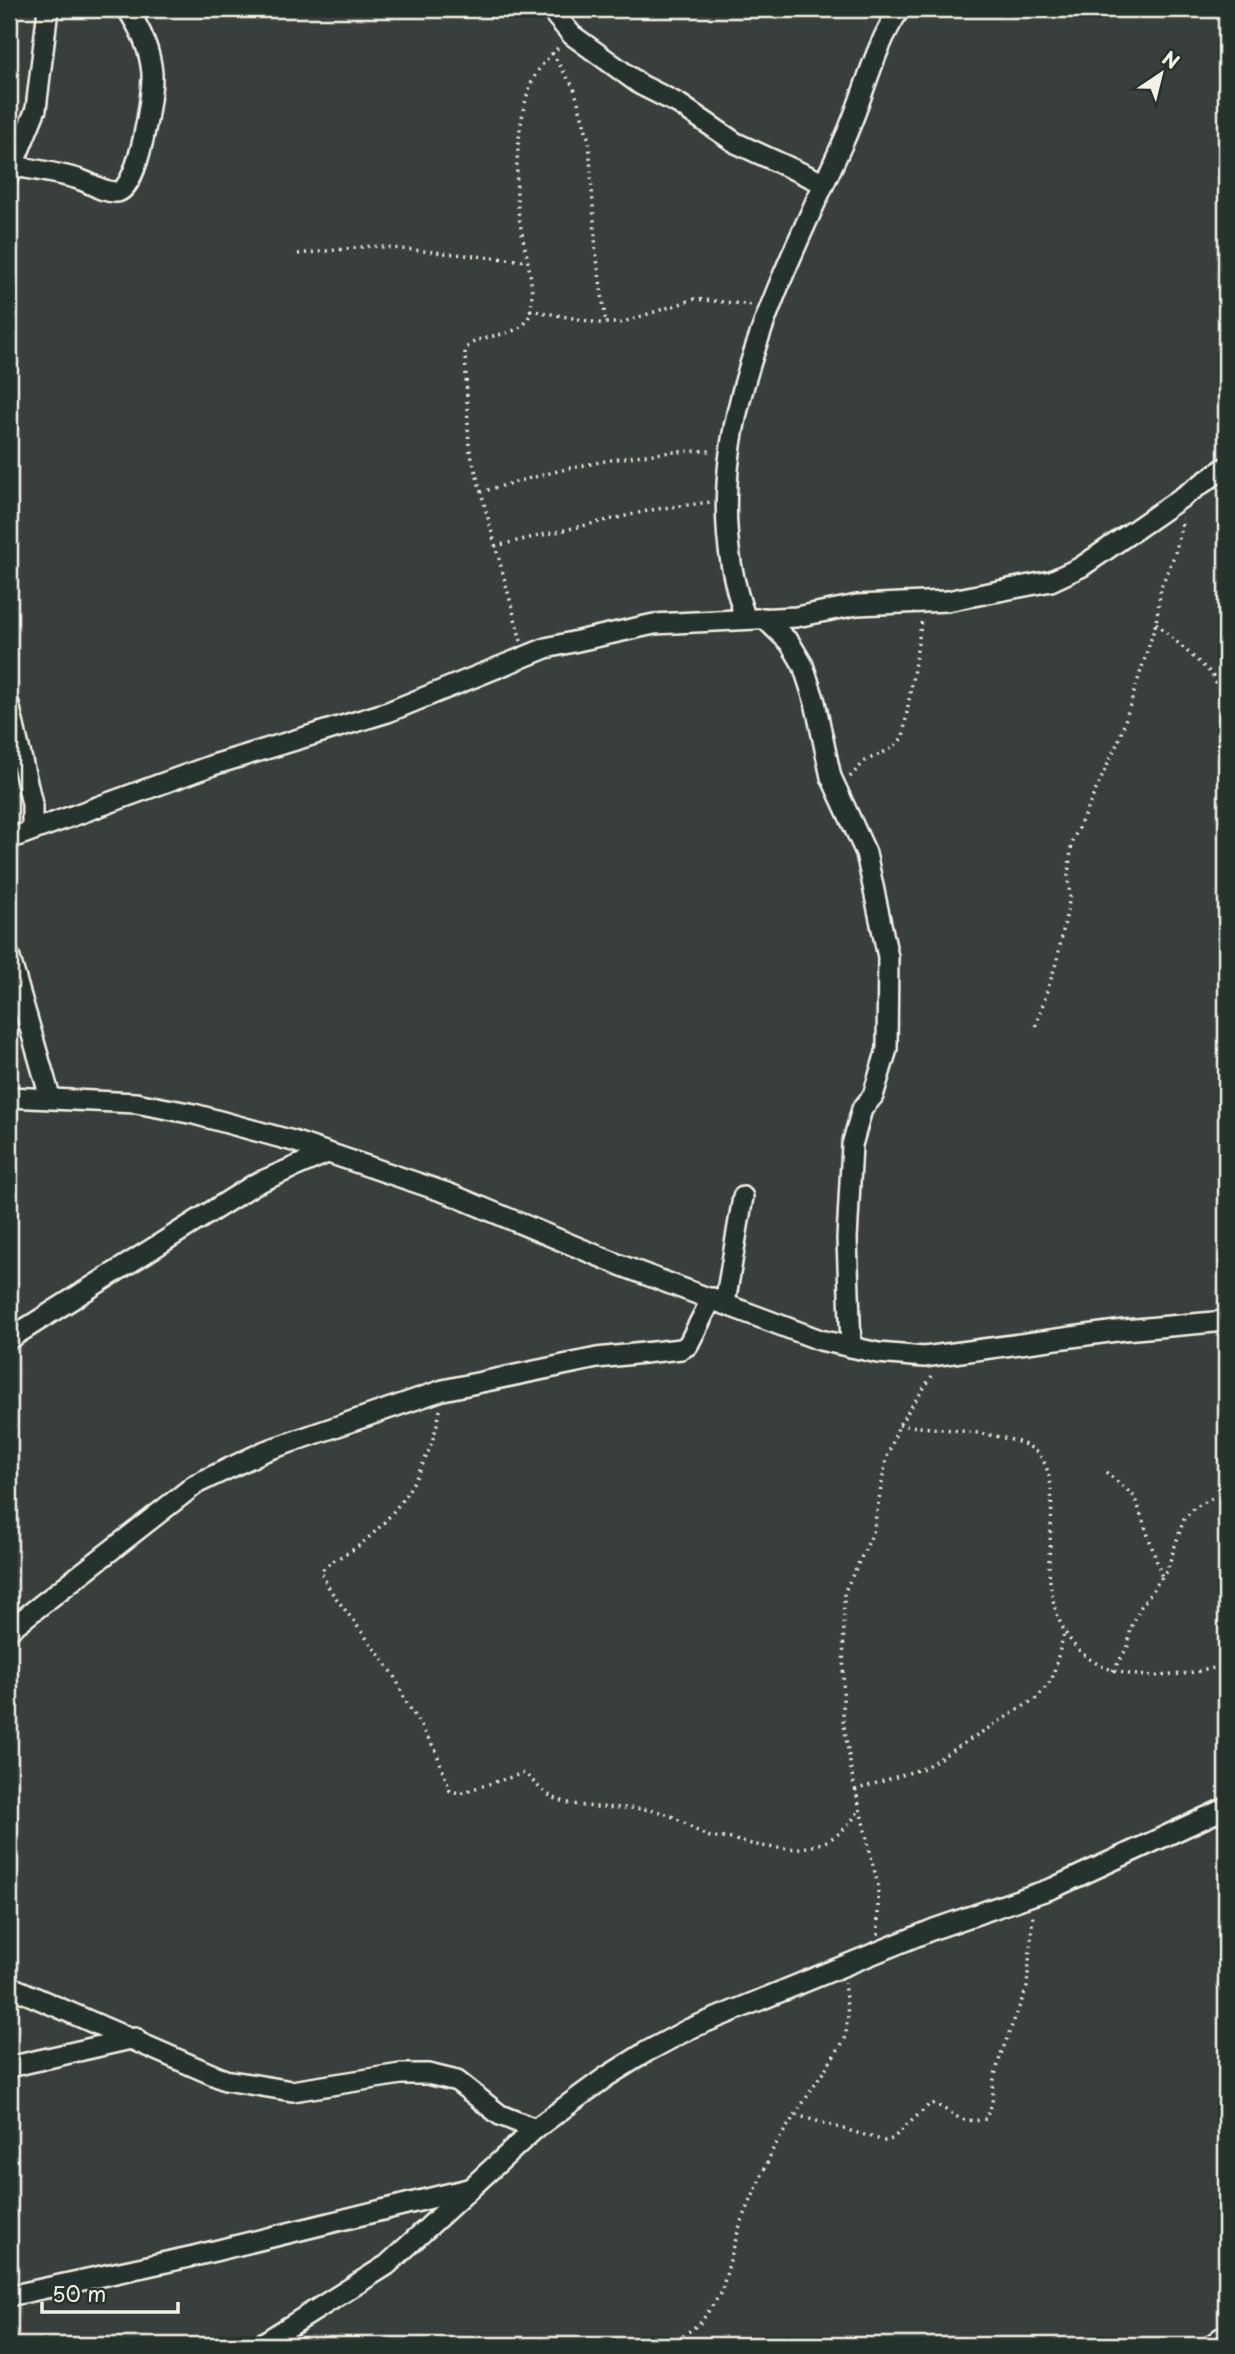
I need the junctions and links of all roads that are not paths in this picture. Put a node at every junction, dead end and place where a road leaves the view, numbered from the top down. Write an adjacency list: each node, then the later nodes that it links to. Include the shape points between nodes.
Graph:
1 (48, 9): 5 (street, via 36,109)
2 (127, 9): 5 (street, via 147,48 152,73 149,109 126,188 118,192 55,173)
3 (550, 9): 6 (street, via 572,35 641,85 714,131)
4 (900, 9): 6 (street)
5 (11, 171)
6 (823, 183): 8 (street, via 754,346 731,452 725,519 730,564)
7 (1226, 467): 8 (street, via 1081,568 1051,581 947,601 857,605 796,617)
8 (755, 619): 10 (street, via 654,624 546,648 388,712 213,765); 20 (street, via 790,643 803,664 831,777 866,853 888,957 883,1066 873,1096 862,1109 852,1145 846,1239)
9 (9, 704): 10 (street, via 32,804)
10 (32, 830): 11 (street)
11 (9, 839)
12 (9, 956): 14 (street)
13 (9, 1097): 14 (street)
14 (50, 1097): 15 (street, via 136,1103 194,1114)
15 (327, 1153): 17 (street, via 450,1194); 19 (street, via 256,1184)
16 (743, 1197): 17 (street)
17 (719, 1301): 20 (street, via 820,1340); 21 (street, via 681,1349 597,1358 443,1390 265,1451 196,1484)
18 (1226, 1321): 20 (street, via 924,1357)
19 (9, 1339)
20 (851, 1347)
21 (9, 1630)
22 (1226, 1808): 26 (street, via 1035,1894 689,2029 606,2077)
23 (9, 1986): 24 (street)
24 (135, 2038): 25 (street); 26 (street, via 198,2071 292,2091 401,2074 443,2076 474,2092 500,2115)
25 (9, 2067)
26 (535, 2129): 27 (street)
27 (468, 2189): 28 (street); 30 (street, via 387,2265)
28 (9, 2296)
29 (1226, 2334): 31 (street)
30 (260, 2345)
31 (1212, 2345)

